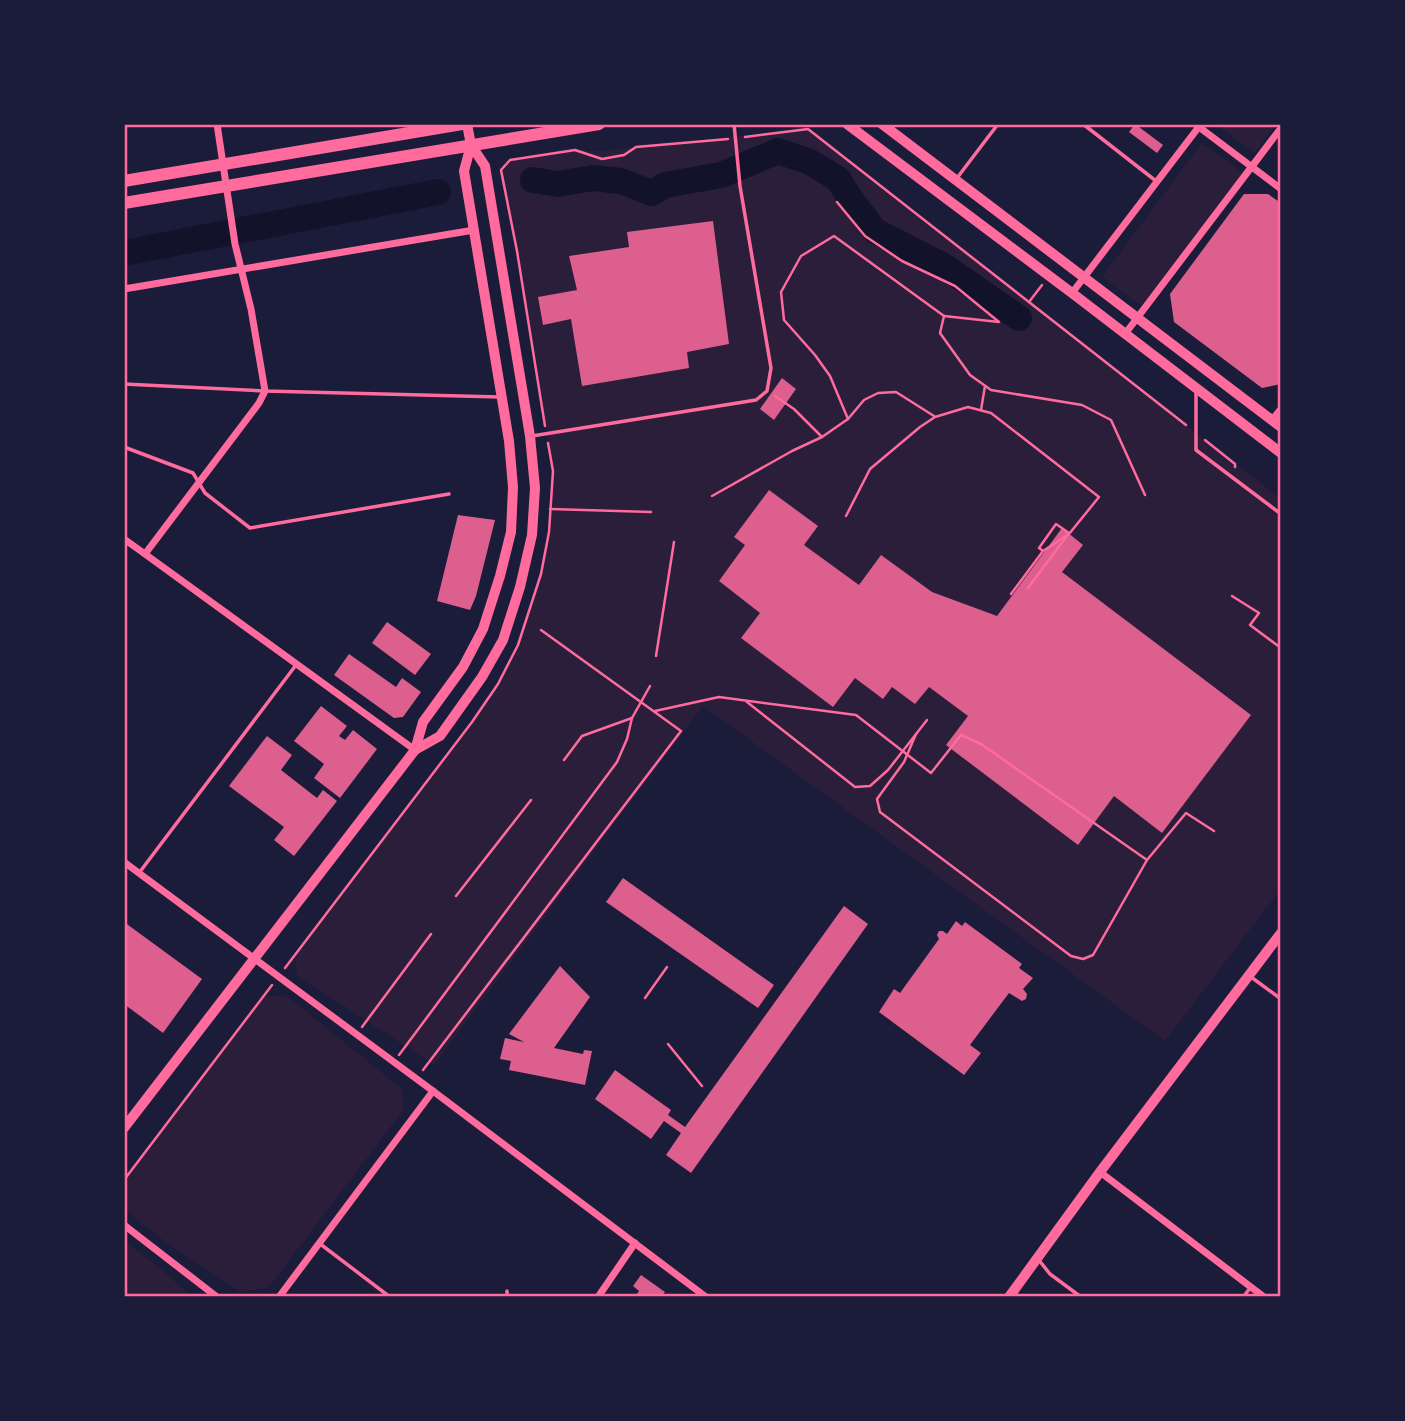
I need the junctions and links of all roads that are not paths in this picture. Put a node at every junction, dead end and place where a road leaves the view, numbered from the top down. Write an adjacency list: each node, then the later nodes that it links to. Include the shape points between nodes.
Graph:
1 (217, 124): 12 (street)
2 (464, 124): 11 (main road); 12 (main road)
3 (599, 124): 11 (main road)
4 (734, 124): 33 (lane, via 740,187 771,368 767,391 755,400)
5 (847, 124): 24 (main road)
6 (882, 124): 14 (main road)
7 (998, 124): 14 (lane)
8 (1083, 124): 16 (lane)
9 (1198, 125): 13 (street); 16 (street)
10 (1281, 128): 13 (street)
11 (471, 145): 17 (main road); 20 (main road, via 464,171); 33 (main road, via 485,166)
12 (224, 164): 15 (main road); 17 (street)
13 (1251, 167): 18 (street); 25 (street)
14 (956, 179): 22 (main road)
15 (124, 181)
16 (1158, 182): 22 (street)
17 (227, 186): 19 (main road); 21 (street)
18 (1281, 189)
19 (124, 203)
20 (474, 230): 21 (street); 30 (main road)
21 (241, 270): 23 (street); 29 (street)
22 (1083, 277): 24 (street); 25 (main road)
23 (124, 289)
24 (1072, 293): 26 (main road)
25 (1137, 318): 26 (street); 32 (main road)
26 (1125, 334): 28 (main road)
27 (124, 384): 29 (lane)
28 (1196, 388): 35 (main road); 38 (lane, via 1196,450)
29 (265, 391): 30 (lane); 36 (street)
30 (502, 397): 42 (main road, via 513,487 511,532 483,629 463,667 423,722)
31 (1281, 409): 32 (street)
32 (1276, 423)
33 (530, 436): 42 (main road, via 535,488 532,536 503,640 440,736)
34 (124, 447): 36 (lane, via 193,472)
35 (1281, 453)
36 (198, 483): 37 (lane, via 250,528); 40 (street)
37 (449, 494)
38 (1281, 514)
39 (124, 539): 40 (street)
40 (145, 554): 41 (street)
41 (297, 663): 42 (street); 44 (lane)
42 (415, 750): 46 (main road)
43 (124, 862): 44 (street)
44 (139, 873): 46 (street)
45 (1281, 933): 47 (street)
46 (254, 958): 49 (street); 50 (main road)
47 (1249, 975): 48 (lane); 51 (street)
48 (1281, 999)
49 (433, 1091): 53 (street); 54 (street)
50 (124, 1128)
51 (1100, 1172): 55 (street); 56 (street)
52 (124, 1225): 58 (street)
53 (319, 1243): 59 (street); 60 (lane)
54 (635, 1243): 62 (street); 63 (street)
55 (1037, 1257): 64 (street); 65 (lane, via 1050,1274)
56 (1251, 1287): 66 (lane); 67 (street)
57 (507, 1291): 61 (lane)
58 (217, 1297)
59 (279, 1297)
60 (390, 1297)
61 (507, 1297)
62 (598, 1297)
63 (706, 1297)
64 (1009, 1297)
65 (1081, 1297)
66 (1243, 1297)
67 (1265, 1297)

